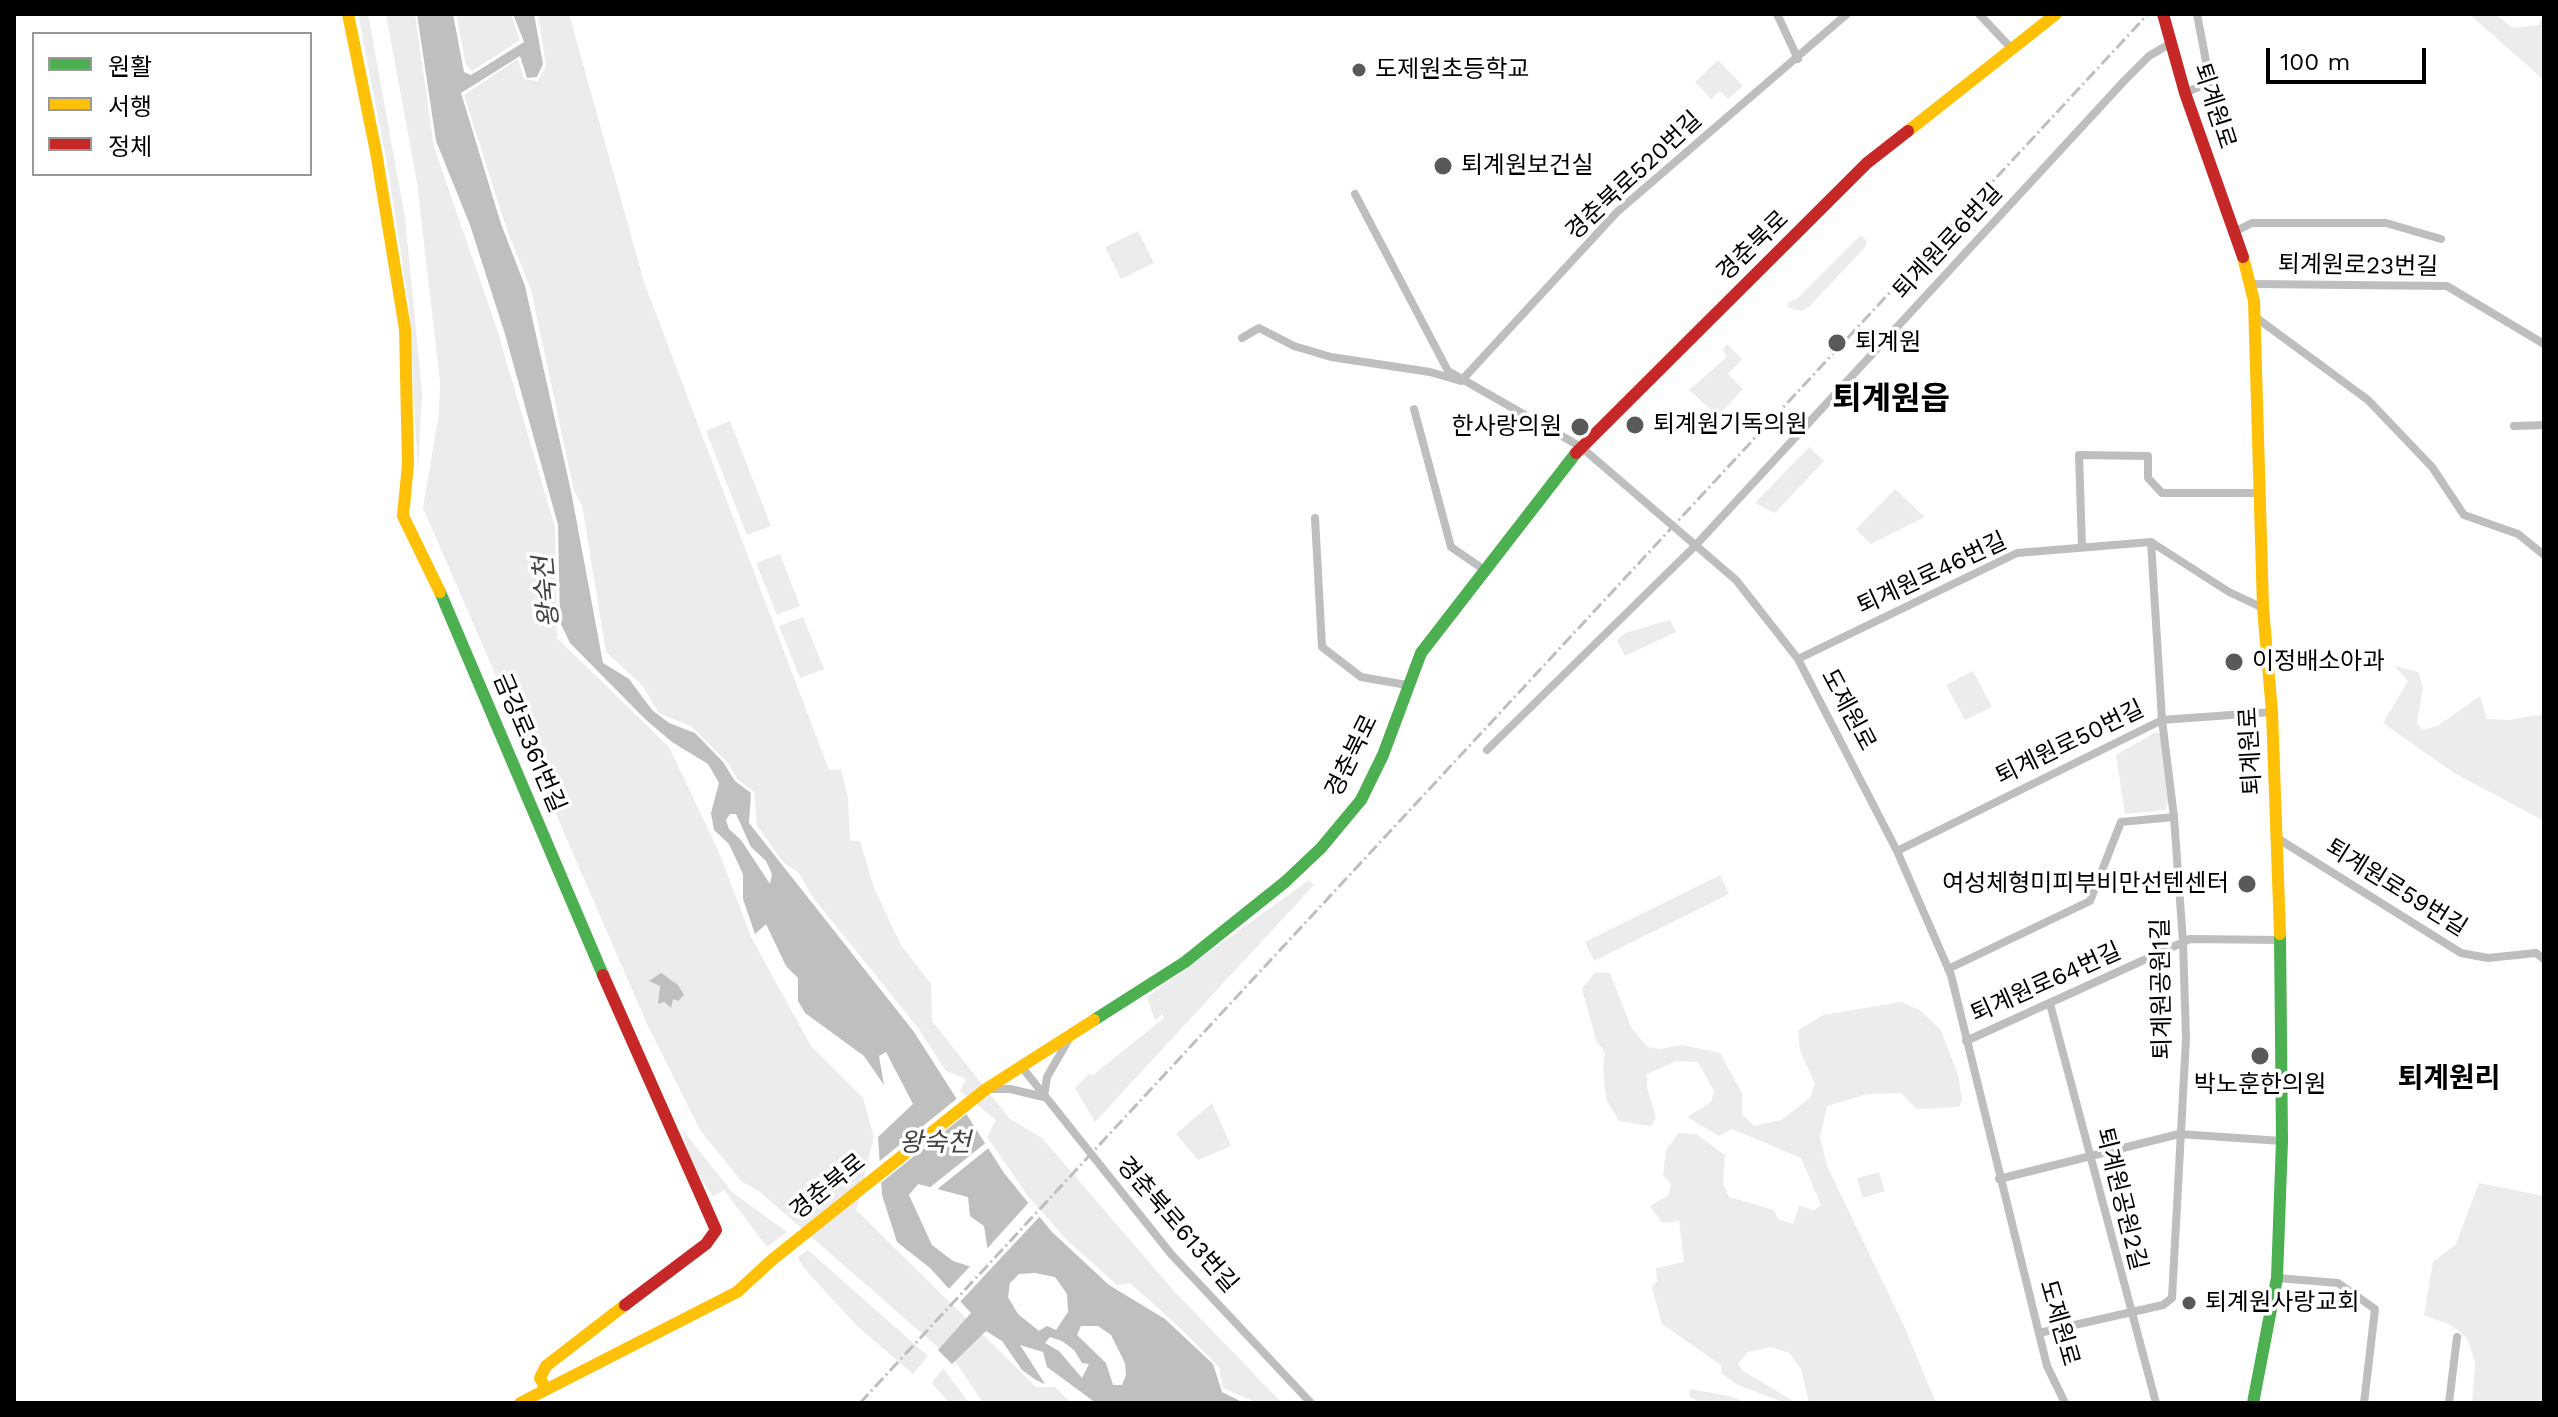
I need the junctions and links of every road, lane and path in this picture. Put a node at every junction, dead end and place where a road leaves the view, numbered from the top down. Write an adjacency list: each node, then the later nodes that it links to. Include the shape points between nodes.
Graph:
1 (348, 14): 58 (street, 금강로361번길, via 405,329 408,464 403,516 455,623 716,1230 706,1244 546,1366 540,1378)
2 (1777, 14): 10 (street)
3 (1847, 14): 10 (street, 경춘북로520번길)
4 (1979, 14): 9 (street)
5 (2056, 14): 9 (street, 경춘북로)
6 (2163, 14): 8 (street, 퇴계원로)
7 (2197, 14): 11 (street, via 2210,82)
8 (2171, 43): 11 (street, 퇴계원로); 27 (street, 퇴계원로6번길, via 2125,80)
9 (2012, 49): 23 (street, 경춘북로, via 1867,163)
10 (1798, 59): 19 (street, 경춘북로520번길, via 1617,212)
11 (2185, 93): 13 (street, 퇴계원로)
12 (1355, 194): 19 (street, 도제원로, via 1448,371)
13 (2234, 232): 14 (street, via 2252,223 2386,223); 15 (street, 퇴계원로)
14 (2441, 239)
15 (2252, 284): 16 (street, 퇴계원로); 18 (street, 퇴계원로23번길, via 2447,286)
16 (2253, 316): 24 (street, 퇴계원로); 29 (street, via 2368,400 2432,467 2464,515 2518,534)
17 (1242, 338): 19 (street, via 1259,328 1331,357)
18 (2544, 344)
19 (1461, 381): 23 (street, 도제원로)
20 (1414, 409): 30 (street, via 1451,547)
21 (2544, 425): 22 (street)
22 (2514, 426)
23 (1581, 447): 27 (street, 도제원로); 30 (street, 경춘북로)
24 (2258, 493): 28 (street, via 2162,493 2148,478 2148,456 2079,455); 31 (street, 퇴계원로)
25 (1315, 518): 33 (street, via 1322,647 1361,677)
26 (2151, 542): 28 (street, 퇴계원로46번길); 31 (street); 35 (street, 퇴계원공원1길)
27 (1695, 546): 32 (street, 도제원로, via 1736,580); 36 (street, 퇴계원로6번길)
28 (2082, 547): 32 (street, 퇴계원로46번길, via 2017,553)
29 (2544, 555)
30 (1486, 571): 33 (street, 경춘북로, via 1421,653)
31 (2263, 608): 34 (street, 퇴계원로)
32 (1798, 659): 39 (street, 도제원로)
33 (1407, 685): 45 (street, 경춘북로, via 1361,800 1321,848 1185,962)
34 (2272, 712): 35 (street, 퇴계원로50번길); 38 (street, 퇴계원로)
35 (2162, 720): 37 (street, 퇴계원공원1길); 39 (street, 퇴계원로50번길)
36 (1487, 750)
37 (2174, 817): 41 (street, 퇴계원공원1길); 43 (street, via 2121,822 2090,901)
38 (2277, 838): 40 (street, 퇴계원로); 42 (street, 퇴계원로59번길, via 2461,953 2488,958 2536,953)
39 (1897, 851): 43 (street, 도제원로)
40 (2281, 940): 41 (street, 퇴계원로64번길); 51 (street, 퇴계원로)
41 (2183, 942): 44 (street, 퇴계원로64번길); 50 (street, 퇴계원공원1길, via 2186,1039)
42 (2544, 959)
43 (1948, 969): 46 (street, 도제원로)
44 (2050, 1004): 46 (street, 퇴계원로64번길); 52 (street, 퇴계원공원2길)
45 (1075, 1032): 47 (street, 경춘북로); 49 (street, via 1053,1065)
46 (1966, 1041): 53 (street, 도제원로)
47 (1021, 1066): 48 (street, 경춘북로); 49 (street, 경춘북로613번길)
48 (986, 1089): 49 (street); 58 (street, 경춘북로, via 737,1292)
49 (1044, 1097): 60 (street, 경춘북로613번길, via 1171,1254)
50 (2179, 1134): 51 (street); 52 (street); 55 (street, 퇴계원공원1길, via 2172,1298)
51 (2282, 1141): 54 (street, 퇴계원로)
52 (2089, 1156): 53 (street); 55 (street, 퇴계원공원2길)
53 (1999, 1179): 56 (street, 도제원로)
54 (2277, 1278): 63 (street, 퇴계원로); 64 (street, via 2338,1283 2375,1309)
55 (2129, 1312): 56 (street, 퇴계원공원1길); 62 (street, 퇴계원공원2길)
56 (2039, 1333): 61 (street, 도제원로)
57 (2457, 1337): 65 (street)
58 (546, 1389): 59 (street, 경춘북로)
59 (520, 1403)
60 (1311, 1403)
61 (2065, 1403)
62 (2156, 1403)
63 (2253, 1403)
64 (2364, 1403)
65 (2449, 1403)

